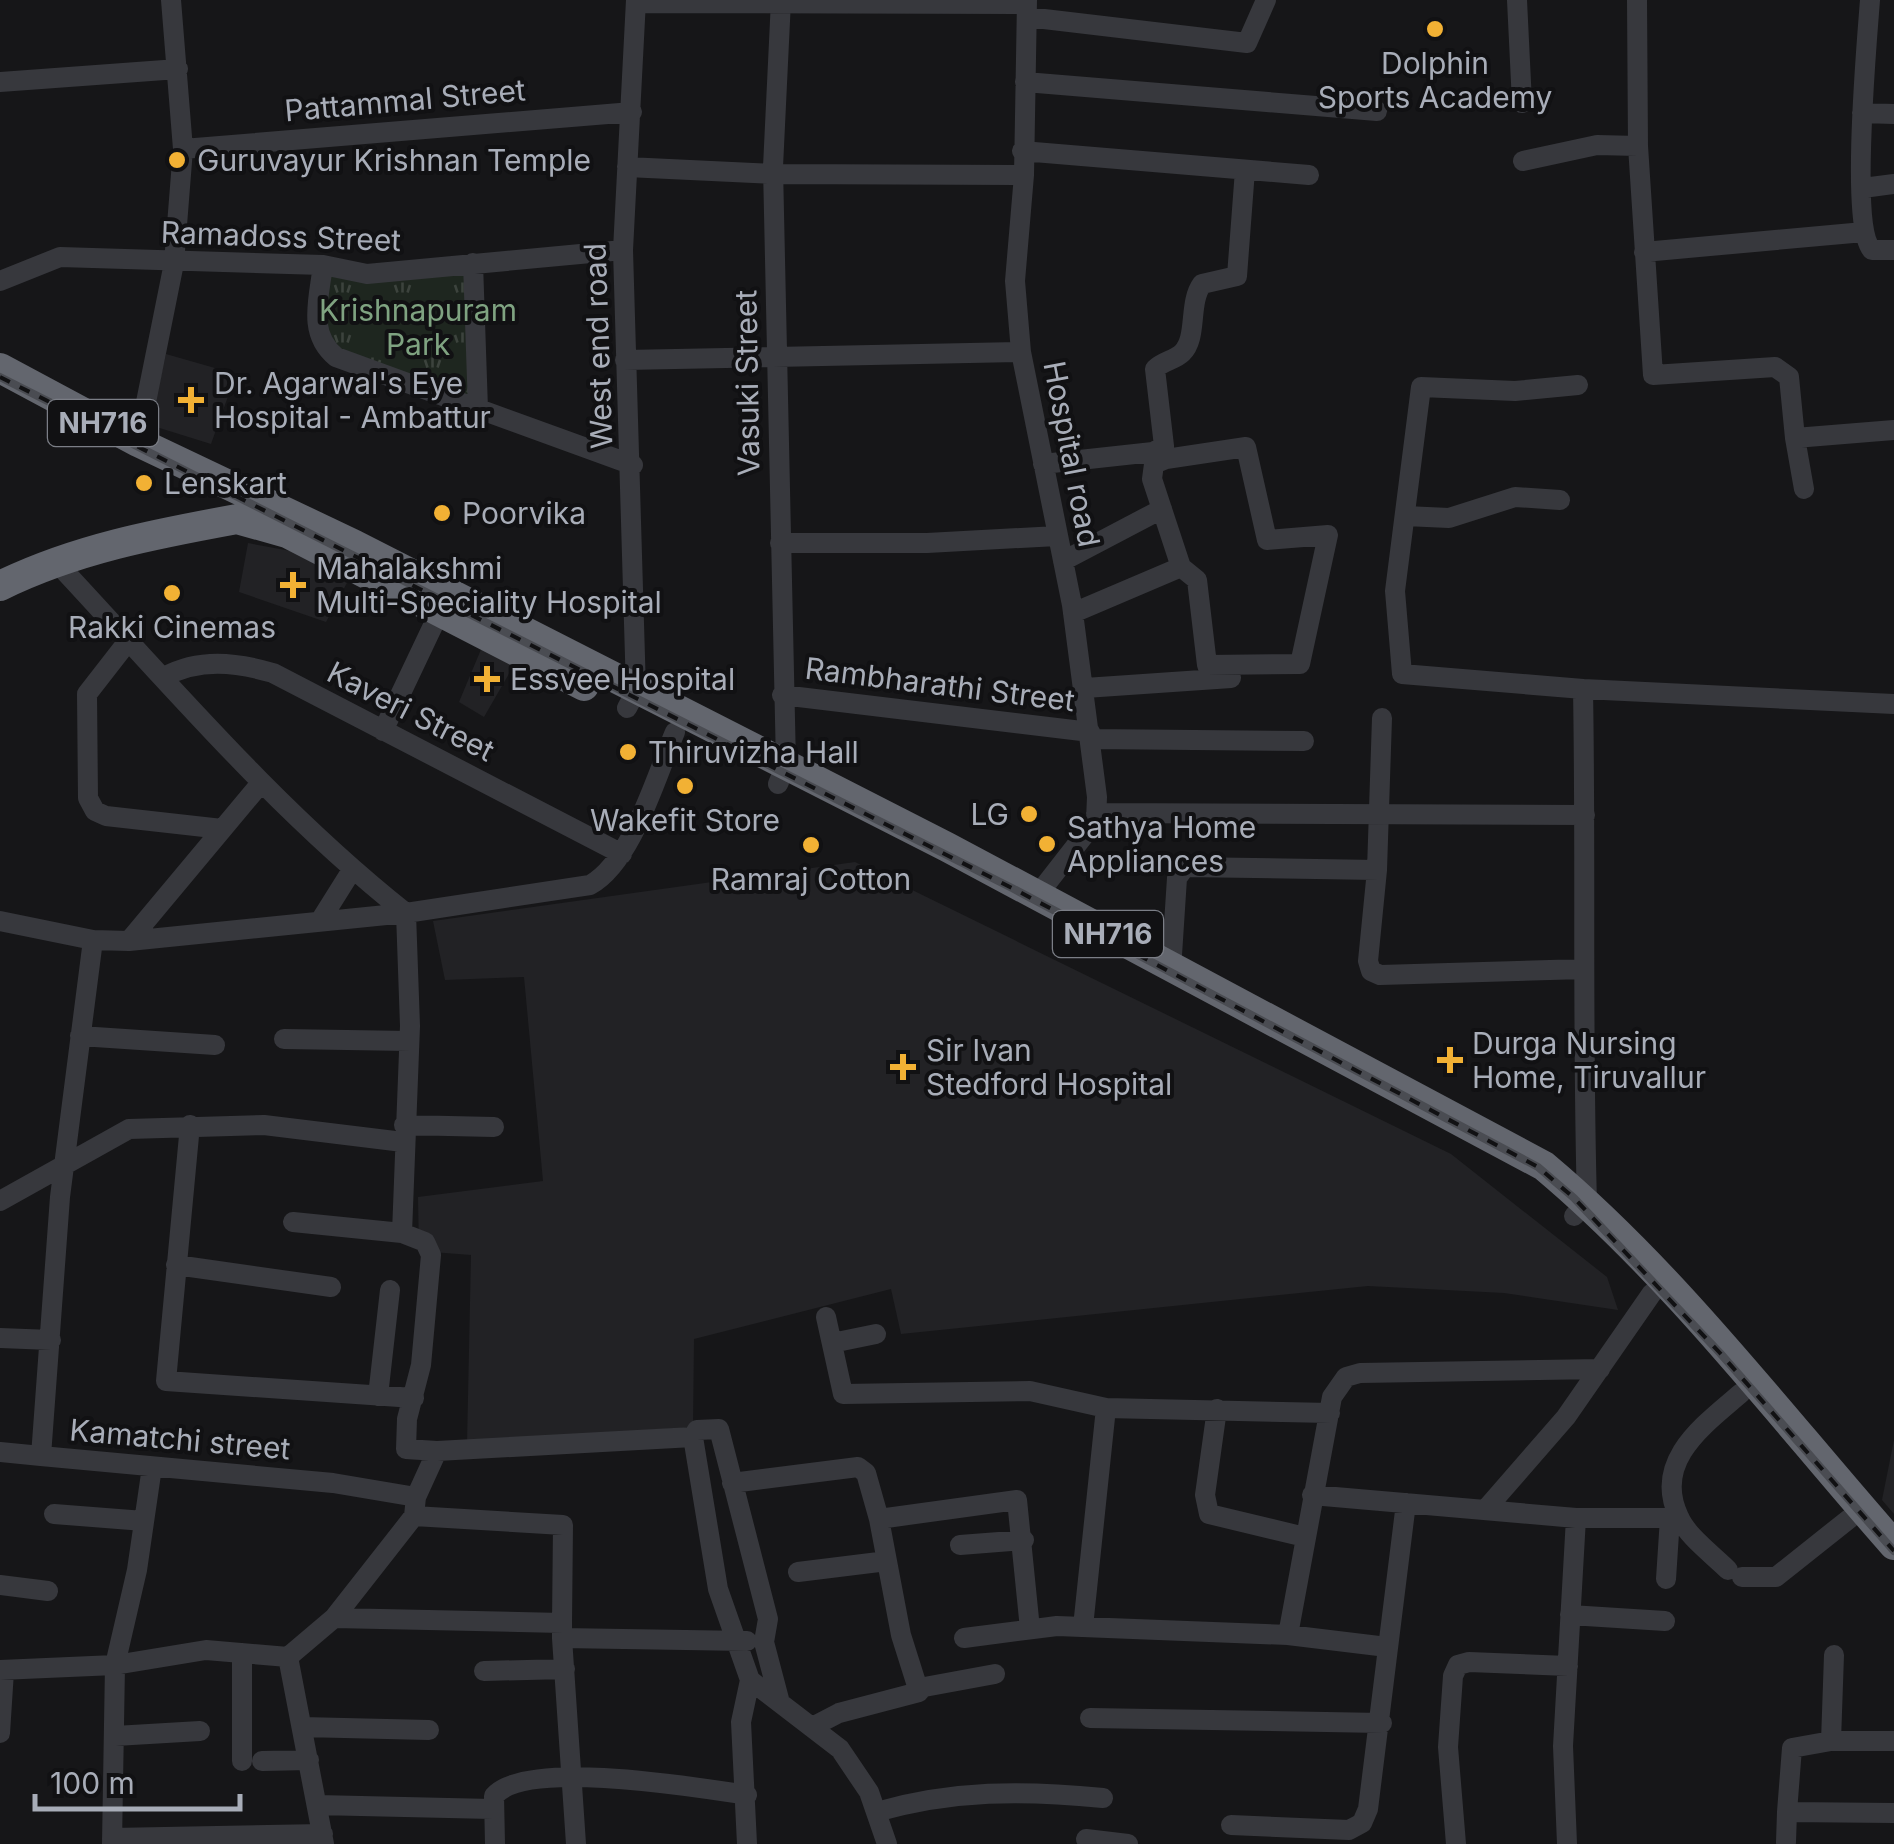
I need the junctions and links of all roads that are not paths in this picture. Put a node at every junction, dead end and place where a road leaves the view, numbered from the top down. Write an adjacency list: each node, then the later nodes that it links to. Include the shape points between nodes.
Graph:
1 (172, 0): 9 (street)
2 (1266, 0): 8 (street, via 1246,43)
3 (1517, 0): 12 (street)
4 (1637, 0): 17 (street)
5 (1870, 0): 15 (street)
6 (636, 2): 7 (street); 14 (street, West end road)
7 (781, 3): 8 (street); 23 (street, Vasuki Street)
8 (1027, 7): 11 (street, Hospital road)
9 (178, 69): 10 (street); 18 (street)
10 (0, 82)
11 (1025, 82): 13 (street); 19 (street, Hospital road)
12 (1522, 103)
13 (1377, 110)
14 (632, 112): 18 (street, Pattammal Street); 21 (street, West end road)
15 (1862, 114): 16 (street); 27 (street)
16 (1894, 114)
17 (1638, 146): 20 (street, via 1597,145); 31 (street)
18 (183, 148): 32 (street)
19 (1022, 151): 22 (street); 24 (street, Hospital road)
20 (1523, 161)
21 (627, 167): 23 (street); 29 (street, West end road)
22 (1245, 170): 25 (street); 45 (street, via 1238,276 1202,284 1192,300 1188,342 1155,374 1164,446)
23 (774, 174): 24 (street); 38 (street, Vasuki Street)
24 (1024, 175): 36 (street, Hospital road, via 1015,281)
25 (1309, 175)
26 (1894, 184): 27 (street)
27 (1863, 188): 28 (street)
28 (1864, 232): 30 (street, via 1872,250); 31 (street)
29 (623, 250): 33 (street, Ramadoss Street); 37 (street, West end road)
30 (1894, 250)
31 (1644, 252): 43 (street, via 1652,375 1775,367 1789,377)
32 (174, 263): 34 (street, Ramadoss Street); 35 (street, Ramadoss Street, via 60,258); 44 (street)
33 (474, 264): 34 (street, Ramadoss Street, via 367,274); 41 (street)
34 (323, 265): 41 (street, via 316,322 321,345 336,357)
35 (0, 281)
36 (1020, 352): 38 (street); 45 (street, Hospital road)
37 (624, 360): 38 (street); 46 (street, West end road)
38 (777, 360): 54 (street, Vasuki Street)
39 (0, 368): 44 (highway, NH716)
40 (1578, 385): 51 (street, via 1515,391 1422,387)
41 (478, 409): 46 (street)
42 (1894, 430): 43 (street)
43 (1795, 438): 48 (street)
44 (138, 442): 47 (highway, NH716)
45 (1043, 464): 53 (street, Hospital road)
46 (633, 465): 67 (street, West end road)
47 (207, 476): 52 (highway, via 228,510); 67 (highway, NH716, via 355,545)
48 (1804, 488)
49 (1560, 500): 51 (street, via 1515,497 1449,518)
50 (1162, 509): 55 (street); 57 (street); 57 (street, via 1154,464 1246,446 1267,540 1328,534 1300,664 1207,664 1197,580)
51 (1405, 516): 65 (street, via 1395,592 1402,674)
52 (219, 522): 56 (highway, NH716); 60 (highway, NH716, via 254,520 287,533)
53 (1057, 536): 54 (street); 55 (street, Hospital road)
54 (780, 543): 66 (street, Vasuki Street)
55 (1071, 557): 59 (street, Hospital road)
56 (56, 562): 58 (highway, NH716); 61 (street)
57 (1181, 567): 59 (street)
58 (0, 586)
59 (1082, 609): 64 (street, Hospital road)
60 (439, 614): 67 (highway, NH716); 70 (street)
61 (130, 640): 62 (street); 79 (street, via 87,694 88,798 106,816)
62 (164, 677): 70 (street, Kaveri Street, via 202,664 251,666); 75 (street)
63 (1303, 678): 64 (street)
64 (1085, 688): 72 (street, Hospital road)
65 (1583, 690): 68 (street); 77 (street)
66 (782, 696): 72 (street, Rambharathi Street); 74 (street, Vasuki Street)
67 (631, 699): 71 (highway, NH716); 74 (highway, NH716)
68 (1894, 704)
69 (1382, 718): 78 (street)
70 (383, 730): 80 (street, Kaveri Street)
71 (675, 732): 74 (highway, NH716); 80 (street)
72 (1090, 736): 73 (street, Rambharathi Street); 76 (street, Hospital road)
73 (1304, 741)
74 (782, 774): 83 (highway, NH716); 101 (highway, NH716, via 1495,1156)
75 (261, 783): 79 (street); 81 (street)
76 (1096, 813): 78 (street); 83 (street)
77 (1586, 815): 78 (street); 90 (street)
78 (1379, 816): 82 (street)
79 (222, 829): 89 (street)
80 (622, 854): 84 (street, via 608,875 590,885)
81 (352, 870): 84 (street); 86 (street)
82 (1377, 870): 90 (street, via 1368,962 1380,975); 91 (street, via 1185,867 1178,878)
83 (1036, 897): 91 (highway, NH716)
84 (406, 913): 86 (street); 94 (street)
85 (0, 921): 87 (street); 88 (street)
86 (320, 922): 89 (street)
87 (0, 936)
88 (93, 940): 89 (street); 92 (street, Kamatchi street)
89 (128, 941)
90 (1584, 969): 101 (street)
91 (1172, 970): 101 (highway, NH716, via 1544,1166)
92 (80, 1036): 95 (street); 99 (street, Kamatchi street)
93 (284, 1039): 94 (street)
94 (409, 1041): 98 (street)
95 (215, 1045)
96 (190, 1124): 98 (street); 99 (street, via 129,1128); 104 (street)
97 (494, 1127): 98 (street)
98 (403, 1134): 103 (street)
99 (64, 1167): 100 (street); 111 (street, Kamatchi street)
100 (0, 1201)
101 (1580, 1209): 107 (highway, NH716); 138 (highway, NH716)
102 (294, 1222): 103 (street)
103 (402, 1233): 116 (street, via 425,1242 430,1255)
104 (176, 1265): 105 (street); 115 (street, via 169,1384)
105 (331, 1287)
106 (390, 1290): 115 (street)
107 (1652, 1293): 113 (street); 114 (highway, NH716)
108 (826, 1317): 112 (street)
109 (876, 1334): 112 (street)
110 (0, 1338): 111 (street)
111 (50, 1340): 123 (street, Kamatchi street)
112 (832, 1343): 117 (street, via 843,1394 1030,1392)
113 (1600, 1369): 119 (street, via 1360,1373 1336,1386); 129 (street)
114 (1741, 1393): 132 (street, via 1677,1456); 134 (highway, NH716)
115 (378, 1396): 116 (street)
116 (414, 1398): 121 (street, via 406,1449)
117 (1106, 1408): 118 (street); 149 (street)
118 (1217, 1409): 119 (street); 136 (street, via 1205,1495 1209,1514)
119 (1330, 1413): 126 (street)
120 (693, 1437): 121 (street); 125 (street, via 697,1430 718,1429); 154 (street, via 704,1523)
121 (437, 1450): 128 (street)
122 (0, 1452): 123 (street)
123 (41, 1456): 124 (street, Kamatchi street)
124 (152, 1467): 128 (street, Kamatchi street, via 332,1483); 135 (street)
125 (732, 1484): 133 (street, via 858,1467 866,1473); 155 (street, via 768,1620)
126 (1312, 1494): 127 (street); 136 (street)
127 (1406, 1503): 129 (street); 156 (street)
128 (415, 1506): 147 (street); 151 (street, Kamatchi street, via 563,1525)
129 (1485, 1510): 131 (street)
130 (54, 1514): 135 (street)
131 (1576, 1518): 132 (street); 146 (street)
132 (1674, 1518): 134 (street, via 1735,1574 1776,1578); 143 (street)
133 (879, 1519): 137 (street, via 1017,1500); 140 (street)
134 (1848, 1519): 141 (highway, NH716)
135 (144, 1521): 160 (street)
136 (1304, 1536): 152 (street)
137 (1024, 1540): 139 (street); 150 (street)
138 (1894, 1544)
139 (960, 1545)
140 (887, 1561): 142 (street); 167 (street)
141 (1894, 1571)
142 (798, 1572)
143 (1666, 1579)
144 (0, 1586): 145 (street)
145 (48, 1591)
146 (1570, 1616): 148 (street); 161 (street)
147 (334, 1618): 151 (street); 159 (street)
148 (1665, 1621)
149 (1083, 1627): 150 (street); 152 (street)
150 (1030, 1628): 153 (street)
151 (562, 1630): 154 (street); 162 (street)
152 (1288, 1635): 156 (street)
153 (964, 1638)
154 (736, 1640): 155 (street); 166 (street)
155 (764, 1642): 168 (street)
156 (1387, 1647): 170 (street)
157 (242, 1653): 159 (street); 160 (street, via 206,1650); 179 (street, via 252,1761)
158 (1834, 1655): 178 (street)
159 (288, 1657): 172 (street)
160 (116, 1664): 164 (street); 176 (street)
161 (1568, 1666): 198 (street, via 1458,1666 1448,1747); 199 (street)
162 (565, 1668): 163 (street); 180 (street)
163 (484, 1670)
164 (2, 1671): 175 (street)
165 (995, 1674): 167 (street)
166 (750, 1680): 168 (street); 181 (street, via 740,1722)
167 (919, 1688): 171 (street)
168 (779, 1699): 171 (street)
169 (1090, 1718): 170 (street)
170 (1382, 1723): 188 (street, via 1362,1823 1349,1830)
171 (814, 1726): 185 (street, via 840,1749)
172 (302, 1727): 174 (street); 179 (street)
173 (200, 1730): 176 (street)
174 (429, 1730)
175 (0, 1733)
176 (114, 1736): 191 (street)
177 (1894, 1740): 178 (street)
178 (1831, 1741): 186 (street, via 1792,1748)
179 (308, 1760): 183 (street)
180 (574, 1778): 181 (street, via 643,1778); 184 (street, via 499,1790); 194 (street)
181 (747, 1795): 195 (street)
182 (1103, 1798): 185 (street, via 993,1790)
183 (317, 1805): 184 (street); 189 (street)
184 (492, 1809): 193 (street)
185 (876, 1812): 196 (street)
186 (1787, 1812): 187 (street); 192 (street)
187 (1894, 1813)
188 (1231, 1825)
189 (324, 1839): 191 (street)
190 (1086, 1839): 197 (street)
191 (112, 1841)
192 (1786, 1842)
193 (495, 1844)
194 (576, 1844)
195 (746, 1844)
196 (887, 1844)
197 (1128, 1844)
198 (1456, 1844)
199 (1566, 1844)

